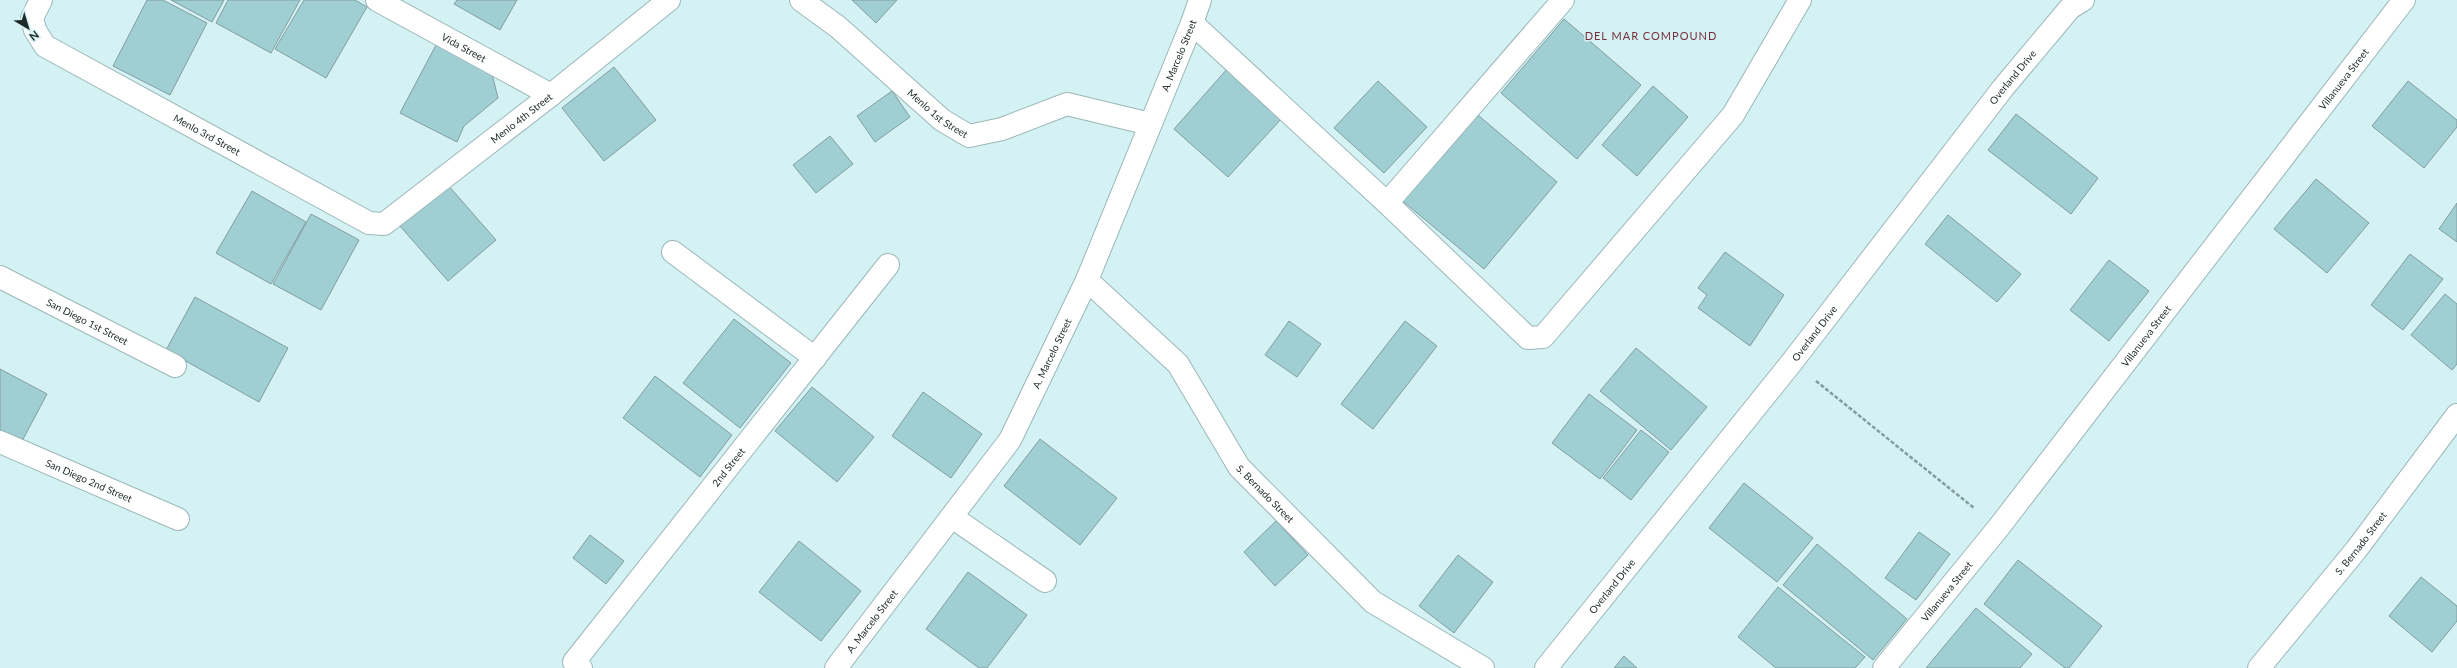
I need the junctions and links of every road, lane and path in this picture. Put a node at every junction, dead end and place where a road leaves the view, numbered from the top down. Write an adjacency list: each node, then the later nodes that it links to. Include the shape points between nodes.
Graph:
1 (41, 0): 14 (street, Menlo 3rd Street, via 32,18 35,30 45,46)
2 (377, 0): 11 (street, Vida Street)
3 (669, 0): 11 (street, Menlo 4th Street)
4 (801, 0): 12 (street, Menlo 1st Street, via 838,27 942,120 969,136 1002,129 1066,104)
5 (1200, 0): 10 (street, A. Marcelo Street)
6 (1563, 0): 13 (street)
7 (1800, 0): 13 (street, via 1733,114 1543,337 1528,338 1517,330)
8 (2083, 0): 20 (street, Overland Drive, via 2070,8 2003,88)
9 (2404, 0): 26 (street, Villanueva Street)
10 (1192, 23): 12 (street, A. Marcelo Street); 13 (street)
11 (551, 95): 14 (street, Menlo 4th Street, via 384,224)
12 (1150, 124): 18 (street, A. Marcelo Street)
13 (1387, 203)
14 (369, 223)
15 (673, 252): 19 (street)
16 (888, 265): 19 (street, 2nd Street)
17 (0, 277): 21 (street, San Diego 1st Street)
18 (1087, 280): 24 (street, A. Marcelo Street, via 1010,440); 30 (street, S. Bernado Street, via 1178,364 1239,467 1373,602)
19 (815, 358): 28 (street, 2nd Street, via 574,662)
20 (1792, 362): 26 (path); 31 (street, Overland Drive)
21 (175, 366)
22 (2457, 415): 33 (street, S. Bernado Street, via 2356,550)
23 (0, 442): 25 (street, San Diego 2nd Street)
24 (952, 517): 27 (street); 29 (street, A. Marcelo Street)
25 (178, 519)
26 (1998, 527): 32 (street, Villanueva Street)
27 (1045, 581)
28 (581, 668)
29 (836, 668)
30 (1483, 668)
31 (1546, 668)
32 (1884, 668)
33 (2259, 668)

